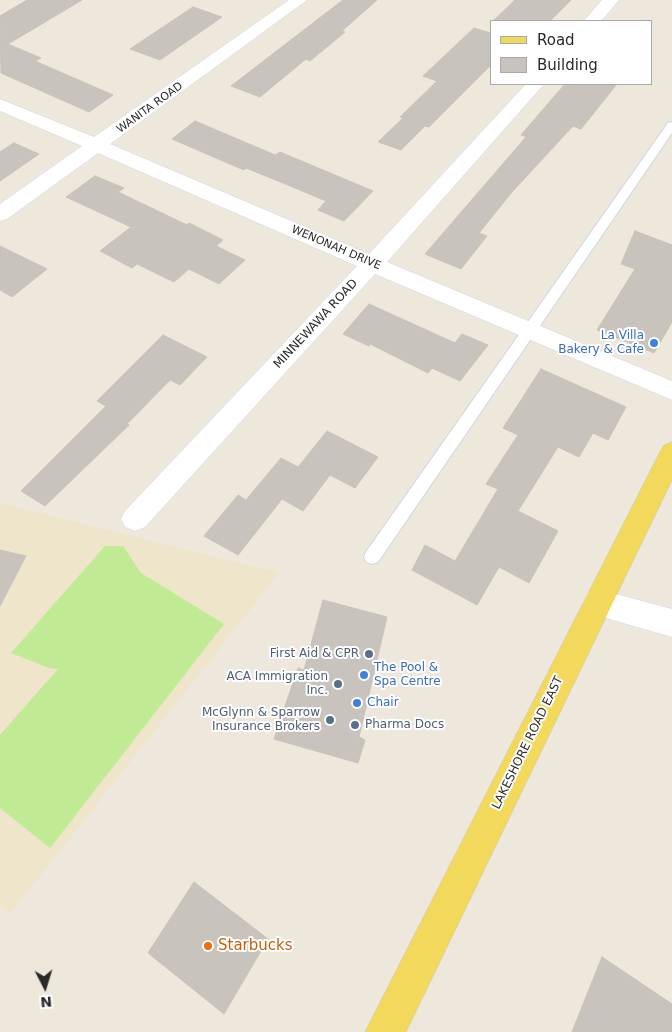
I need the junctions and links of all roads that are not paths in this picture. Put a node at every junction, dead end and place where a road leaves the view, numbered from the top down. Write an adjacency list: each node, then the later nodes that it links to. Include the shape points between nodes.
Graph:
1 (299, 0): 7 (street, WANITA ROAD)
2 (611, 0): 3 (street)
3 (593, 20)
4 (534, 85): 9 (street, MINNEWAWA ROAD)
5 (0, 104): 7 (street, WENONAH DRIVE)
6 (672, 125): 10 (lane)
7 (97, 146): 8 (street, WANITA ROAD); 9 (street, WENONAH DRIVE)
8 (0, 214)
9 (372, 264): 10 (street, WENONAH DRIVE); 13 (street, MINNEWAWA ROAD)
10 (528, 331): 11 (street, WENONAH DRIVE); 14 (lane)
11 (672, 391)
12 (672, 453): 15 (main road, LAKESHORE ROAD EAST)
13 (135, 519)
14 (372, 557)
15 (598, 603): 16 (street); 17 (main road, LAKESHORE ROAD EAST)
16 (672, 623)
17 (385, 1032)

